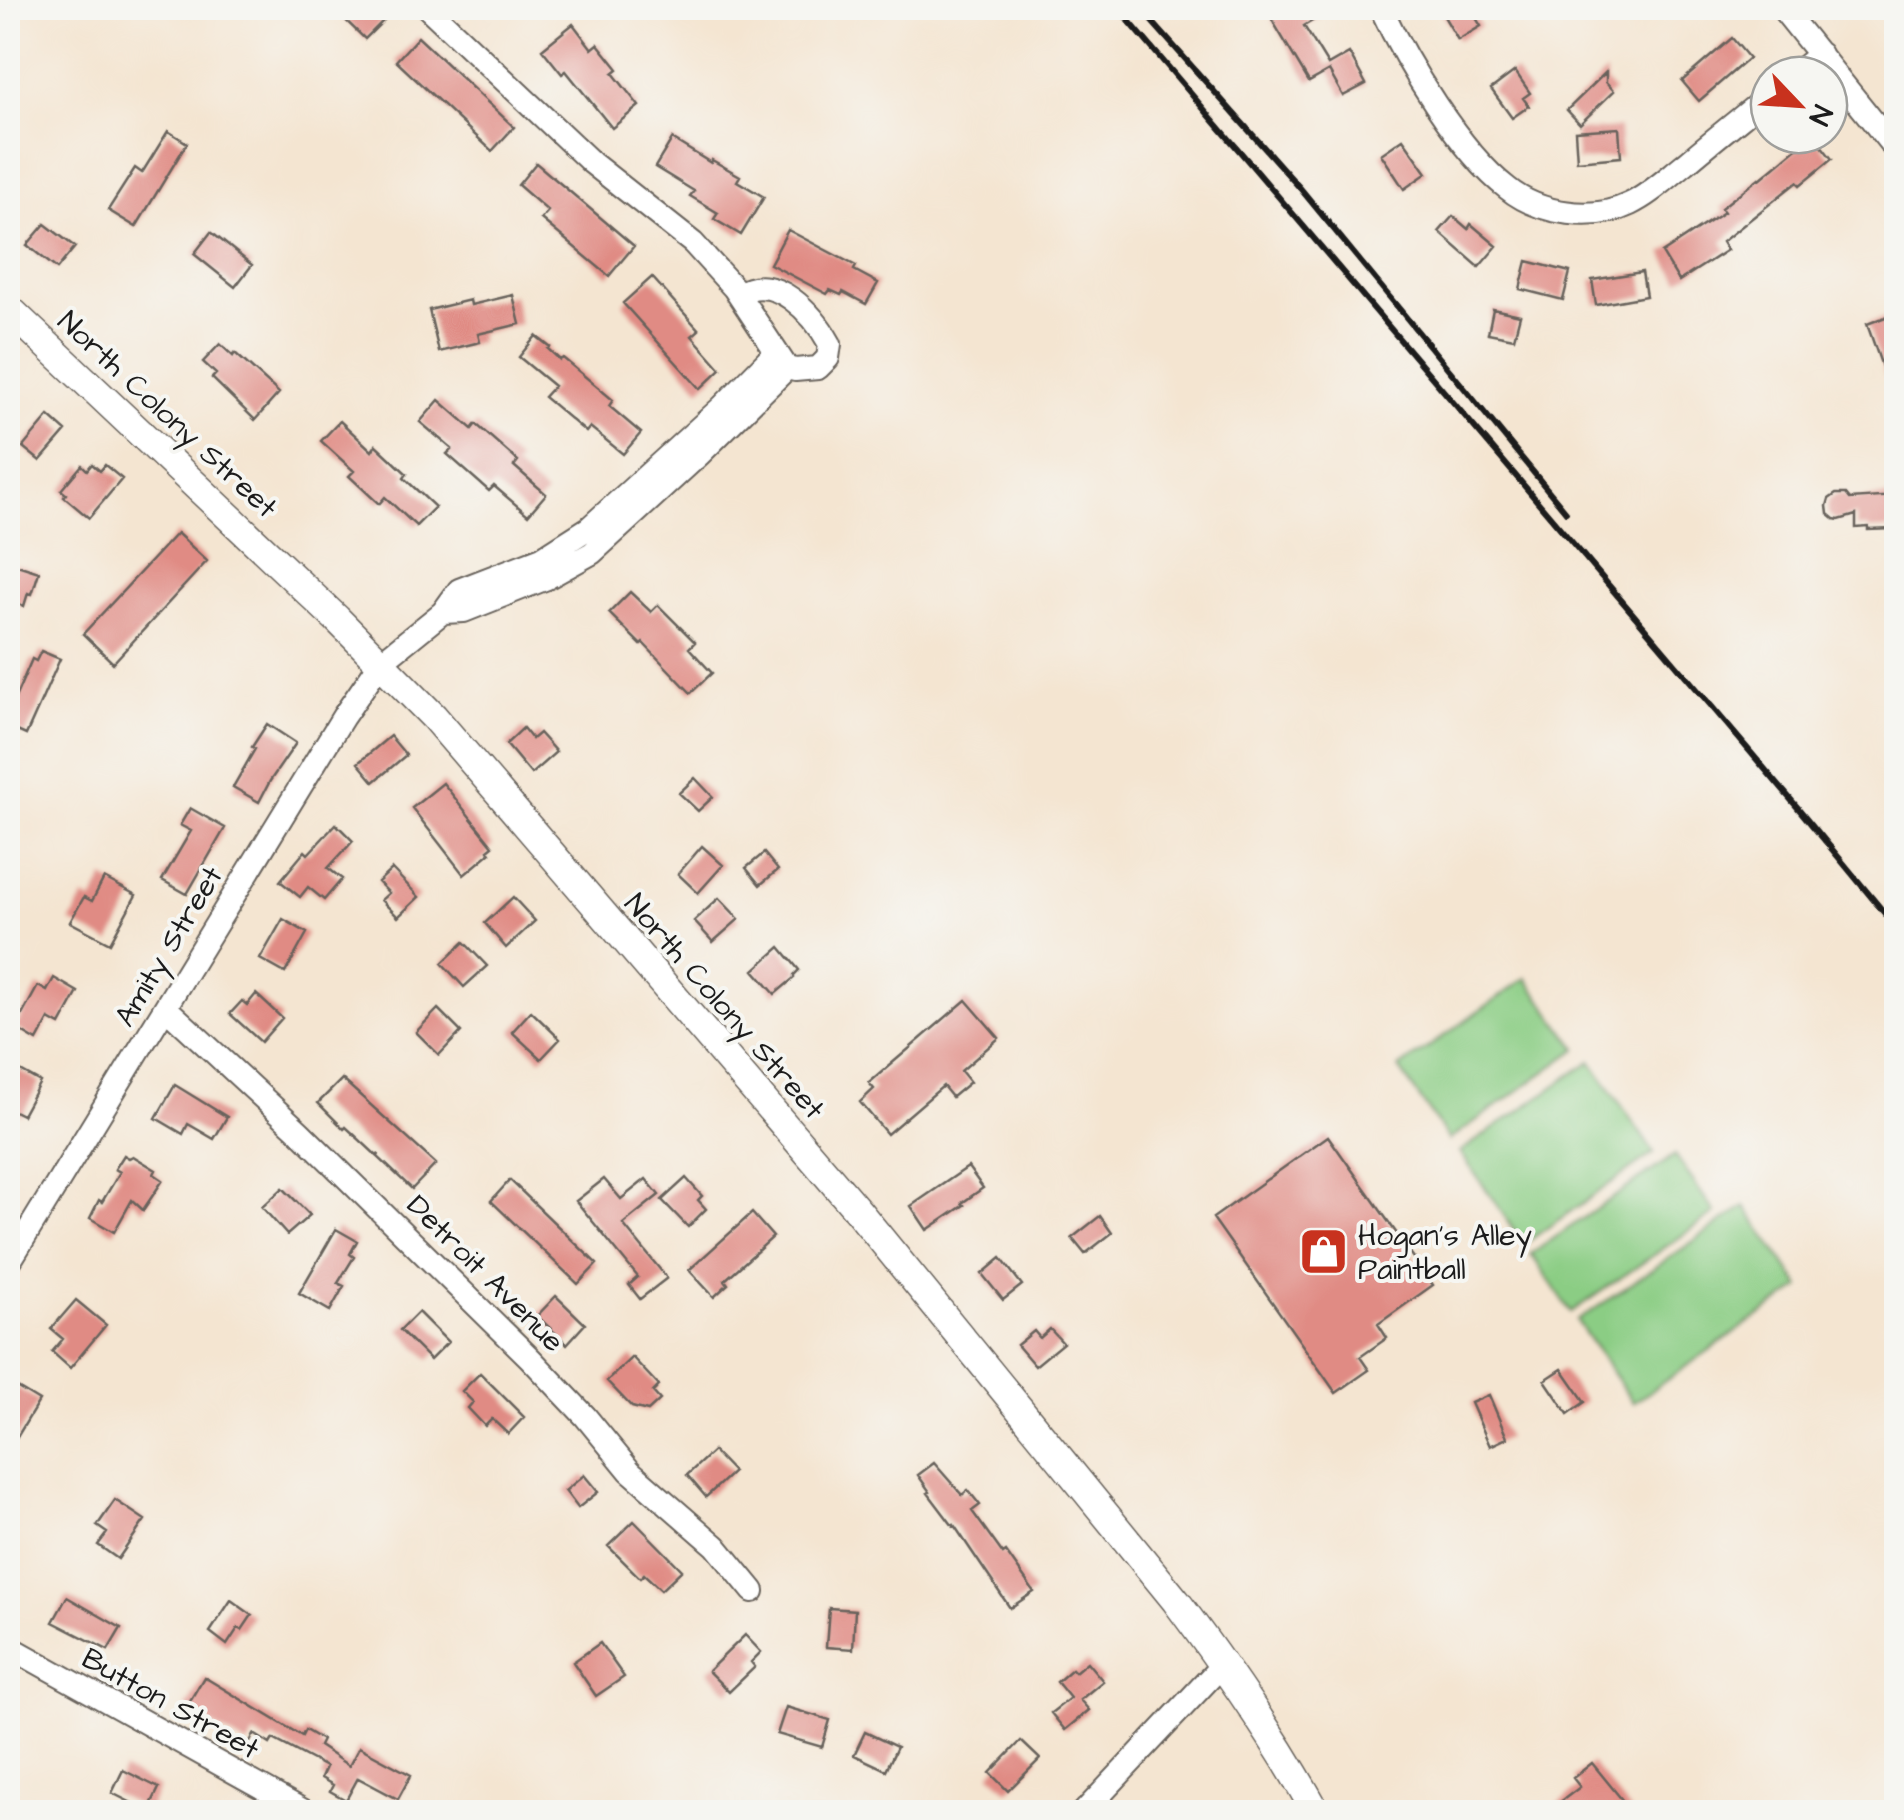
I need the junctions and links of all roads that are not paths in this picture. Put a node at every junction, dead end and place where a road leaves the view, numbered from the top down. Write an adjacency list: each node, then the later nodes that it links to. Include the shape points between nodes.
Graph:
1 (428, 8): 7 (street, via 592,162 693,244)
2 (1381, 8): 5 (street, via 1462,140 1510,191 1539,206 1600,212 1629,204)
3 (1782, 8): 4 (street)
4 (1820, 54): 6 (street)
5 (1749, 112)
6 (1896, 150)
7 (739, 294): 9 (street); 9 (street, via 759,285 775,290 802,306 830,344 818,368 795,370)
8 (8, 308): 10 (main road, North Colony Street)
9 (781, 360): 10 (street, Amity Street, via 722,407 620,514 542,558 458,590 443,612)
10 (381, 662): 11 (street, Amity Street); 15 (main road, North Colony Street, via 858,1211)
11 (166, 1008): 12 (street, Amity Street); 13 (street, Detroit Avenue, via 530,1358 630,1471 716,1546)
12 (8, 1264)
13 (753, 1591)
14 (8, 1646): 16 (street, Button Street)
15 (1223, 1664): 17 (street); 18 (main road, North Colony Street)
16 (306, 1812)
17 (1084, 1812)
18 (1316, 1812)

